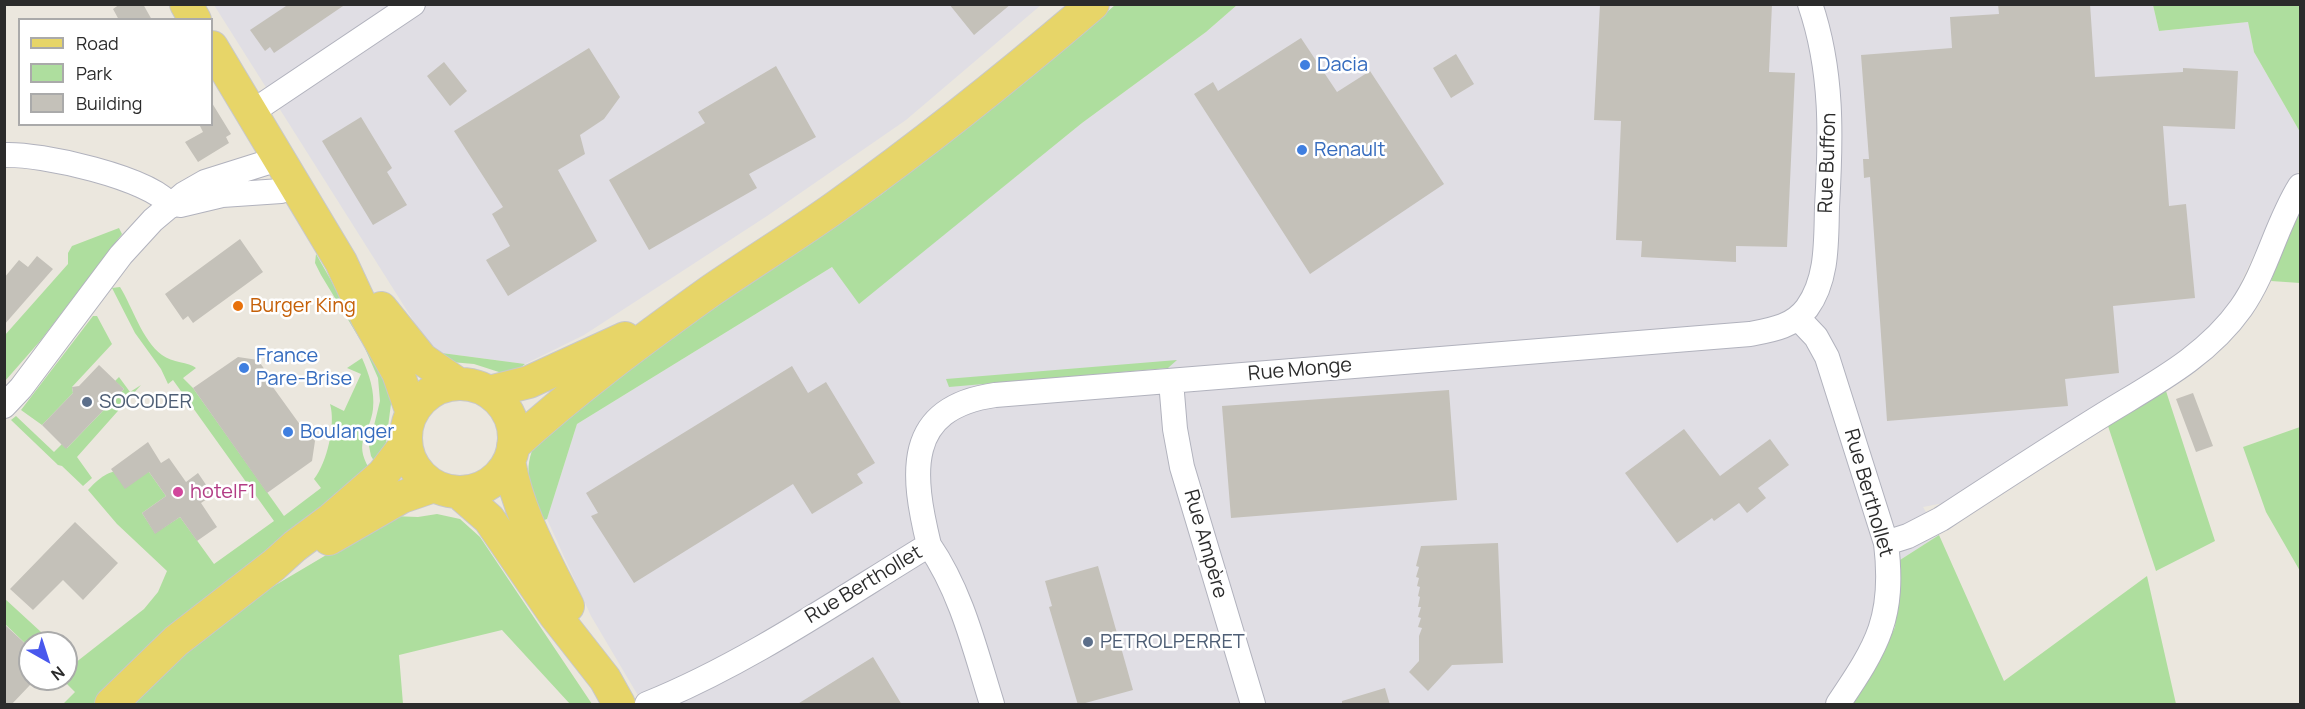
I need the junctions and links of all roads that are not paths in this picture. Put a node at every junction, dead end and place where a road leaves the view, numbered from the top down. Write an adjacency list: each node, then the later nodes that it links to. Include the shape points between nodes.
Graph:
1 (186, 4): 5 (main road)
2 (413, 4): 7 (street)
3 (1093, 4): 14 (main road, via 1013,72 837,206)
4 (1810, 4): 15 (street, Rue Buffon, via 1829,86 1830,150 1821,281)
5 (194, 18)
6 (213, 49): 7 (main road)
7 (252, 112): 9 (main road)
8 (4, 154): 12 (street, via 112,174 151,189)
9 (278, 159): 10 (main road); 12 (street, via 205,182)
10 (295, 186): 12 (street); 13 (main road)
11 (2301, 186): 24 (street, via 2278,229 2254,289 2215,340 2172,372 1941,519)
12 (171, 206): 19 (street, via 121,255)
13 (341, 262): 17 (main road, via 422,359); 20 (main road, via 398,374)
14 (710, 292): 18 (main road, via 602,350 529,382); 22 (main road, via 547,417)
15 (1798, 318): 16 (street, Rue Monge, via 1750,334); 24 (street, Rue Berthollet, via 1816,337 1827,357)
16 (1171, 381): 25 (street, Rue Monge, via 995,395 950,409 926,434 918,460 921,507); 31 (street, Rue Ampère, via 1174,429 1182,467)
17 (457, 383): 18 (main road); 20 (main road, via 434,390)
18 (489, 392): 22 (main road, via 504,406 513,425)
19 (4, 406)
20 (412, 413): 21 (main road, via 406,428)
21 (406, 444): 23 (main road, via 418,473); 26 (main road, via 383,474)
22 (511, 453): 23 (main road, via 504,470 488,484 478,489); 27 (main road, via 519,503 530,532)
23 (446, 489): 26 (main road, via 402,497 300,556); 27 (main road, via 489,519)
24 (1886, 543): 32 (street, Rue Berthollet, via 1886,616 1874,645)
25 (929, 545): 29 (street, Rue Berthollet, via 733,664); 30 (street, Rue Berthollet, via 960,603)
26 (274, 565): 28 (main road, via 191,629)
27 (612, 692)
28 (111, 705)
29 (647, 705)
30 (992, 705)
31 (1253, 705)
32 (1838, 705)

